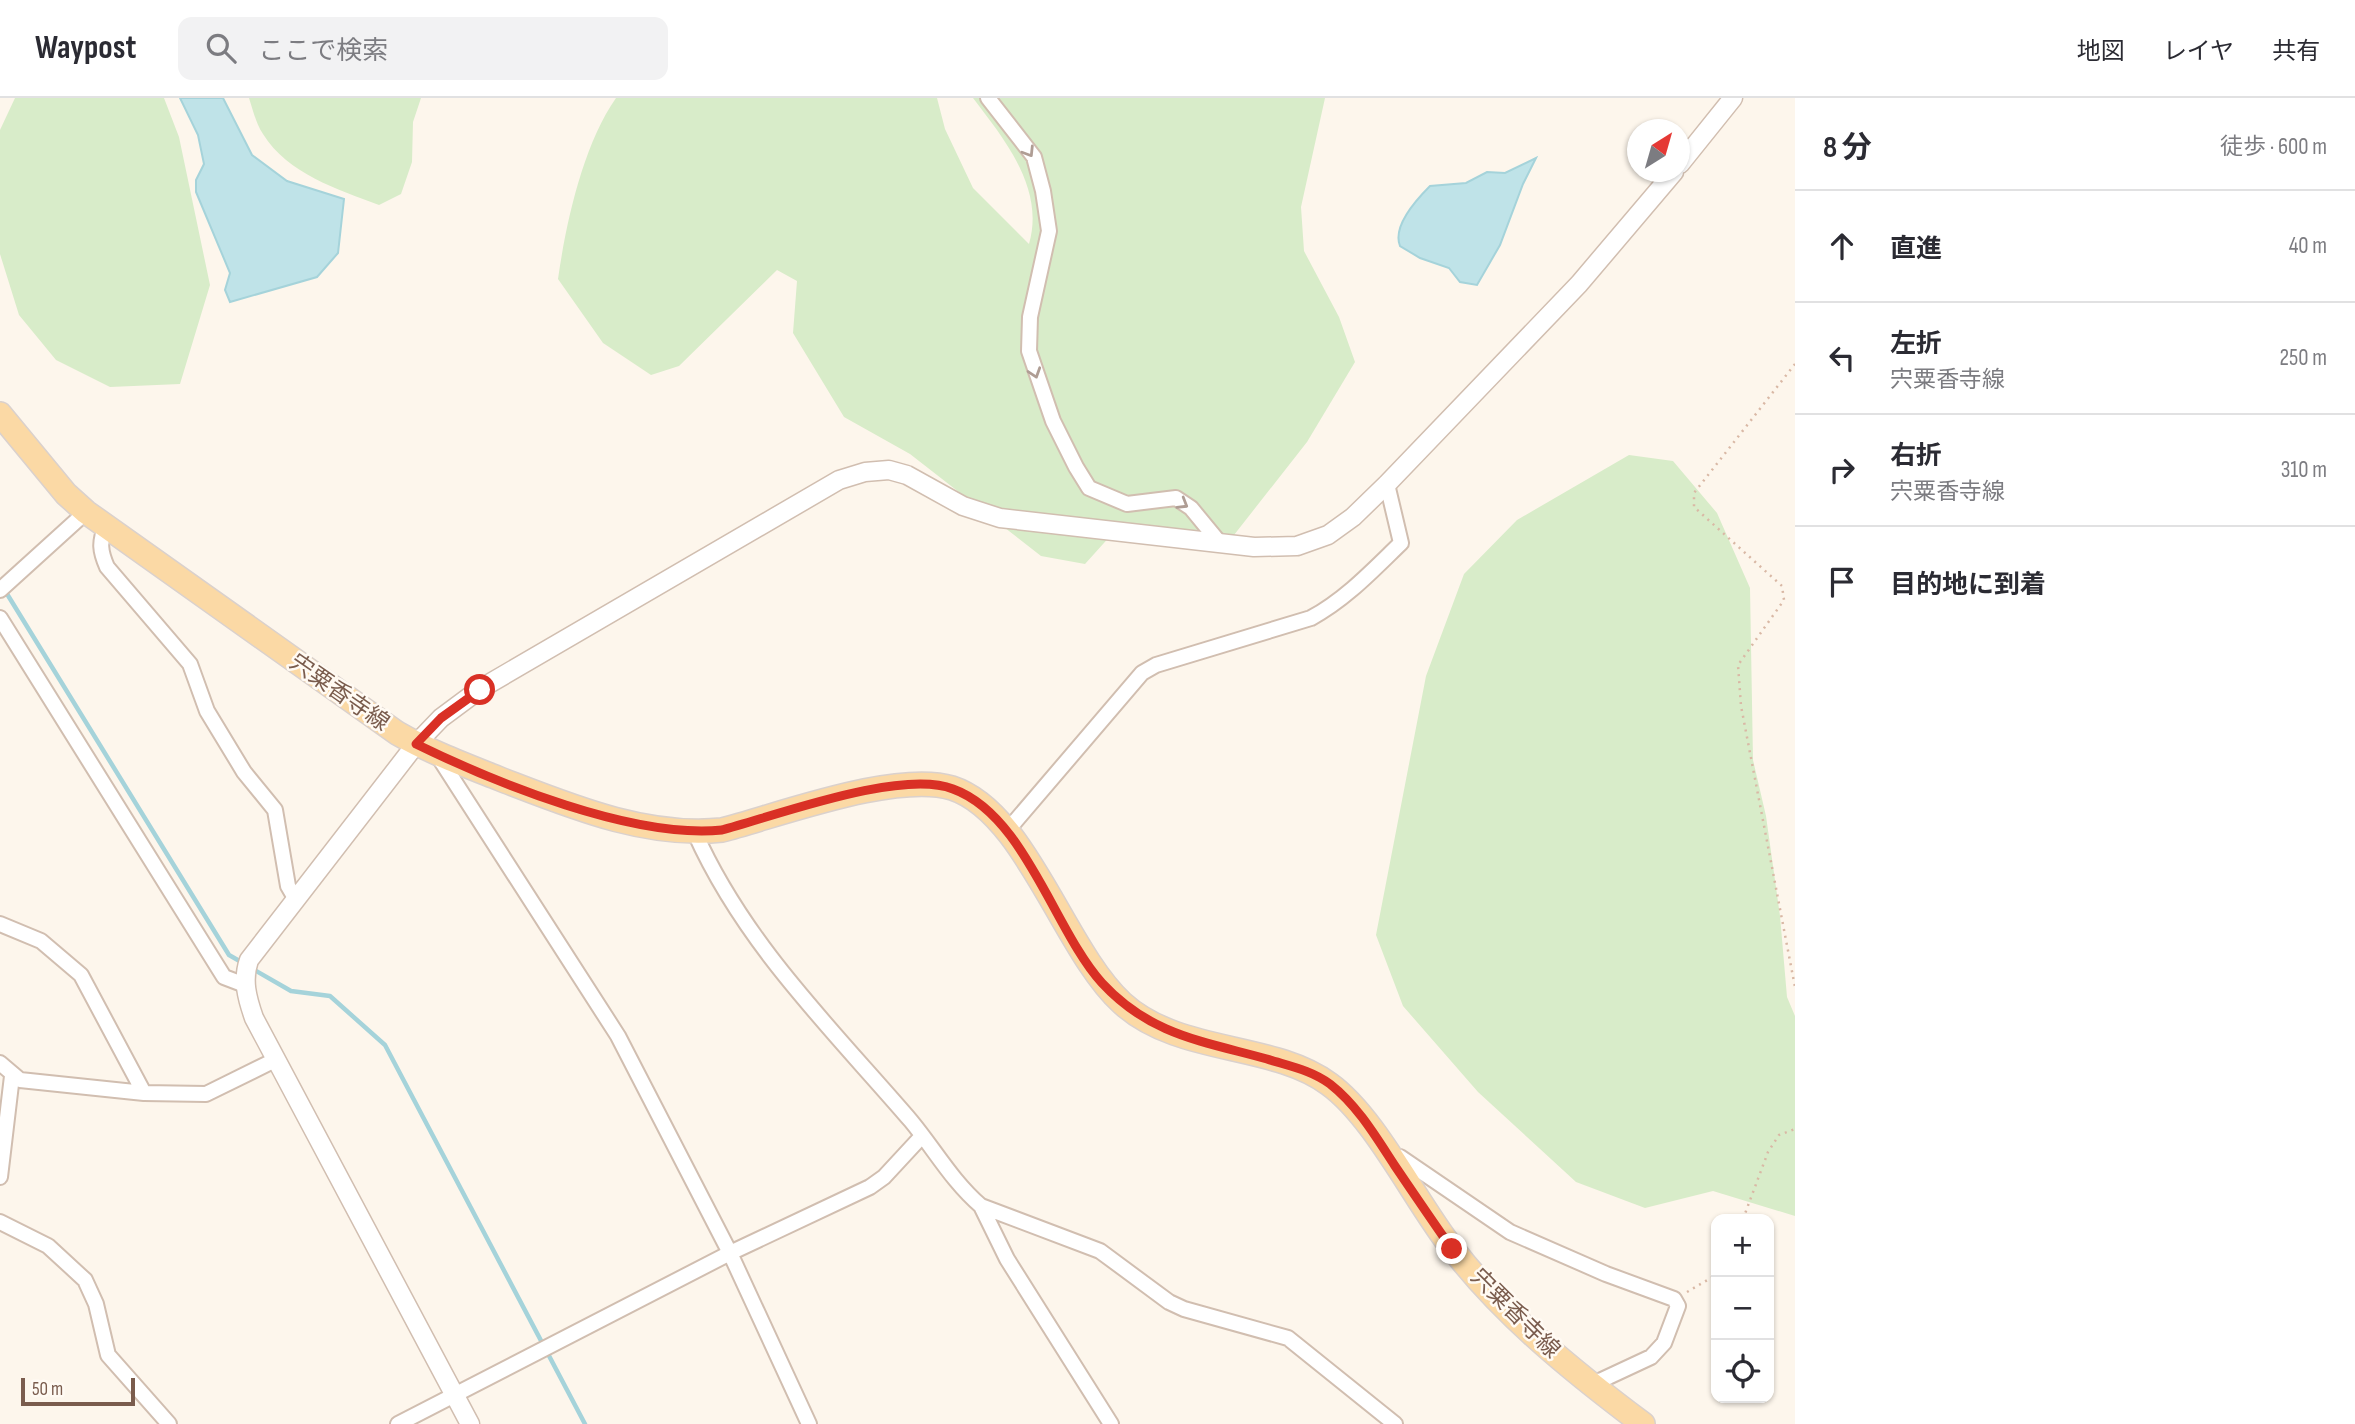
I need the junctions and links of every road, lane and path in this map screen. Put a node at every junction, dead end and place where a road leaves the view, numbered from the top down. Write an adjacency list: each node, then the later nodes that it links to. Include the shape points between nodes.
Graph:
1 (988, 98): 10 (street, one-way to 10, via 1034,157 1043,191 1049,230 1030,317 1029,351 1053,421 1076,467 1089,488 1127,504 1175,498 1191,508)
2 (1733, 98): 3 (street)
3 (1690, 151)
4 (1666, 182): 7 (street, via 1579,284)
5 (1795, 364): 20 (path, via 1695,492 1694,507 1782,586 1784,600 1738,665 1741,706)
6 (0, 414): 8 (main road, 宍粟香寺線)
7 (1387, 484): 10 (street, via 1328,535 1297,546); 15 (street, via 1401,543 1361,582 1311,618 1142,673)
8 (86, 512): 9 (main road, 宍粟香寺線); 11 (street)
9 (107, 526): 13 (main road, 宍粟香寺線); 17 (street, via 101,538 107,566 190,664 207,711 244,772 275,810 288,886)
10 (1219, 542): 13 (street, via 1000,518 962,506 907,475 865,471 839,480 480,690 441,718)
11 (5, 586)
12 (0, 618): 19 (street, via 224,977)
13 (416, 744): 14 (main road, 宍粟香寺線); 17 (street)
14 (437, 754): 16 (main road, 宍粟香寺線, via 584,811); 32 (street, via 603,1009)
15 (1007, 831): 16 (main road, 宍粟香寺線, via 954,789 928,784 881,788); 25 (main road, 宍粟香寺線, via 1100,981 1124,1005 1149,1023 1182,1036 1306,1070)
16 (695, 833): 27 (street, via 713,873 772,960)
17 (295, 898): 19 (street)
18 (0, 924): 24 (street, via 41,941 81,975)
19 (246, 972): 21 (street, via 254,1018)
20 (1795, 987)
21 (275, 1060): 24 (street, via 206,1094); 36 (street)
22 (0, 1063): 23 (street)
23 (12, 1076): 24 (street); 28 (street)
24 (144, 1093)
25 (1357, 1110): 34 (street, via 1405,1164 1510,1232); 35 (main road, 宍粟香寺線, via 1452,1249)
26 (1795, 1129): 30 (path, via 1779,1135 1768,1152)
27 (922, 1136): 29 (street, via 956,1184); 32 (street, via 870,1187)
28 (0, 1177)
29 (981, 1206): 41 (street, via 1007,1259); 42 (street, via 1100,1251 1184,1309 1288,1338)
30 (1745, 1214)
31 (0, 1222): 37 (street, via 48,1246 85,1280 108,1355)
32 (730, 1252): 36 (street); 40 (street)
33 (1712, 1277): 34 (path)
34 (1674, 1299): 35 (street, via 1678,1306 1664,1343 1651,1357)
35 (1591, 1385): 43 (main road, 宍粟香寺線)
36 (455, 1396): 38 (street); 39 (street)
37 (169, 1424)
38 (398, 1424)
39 (470, 1424)
40 (809, 1424)
41 (1111, 1424)
42 (1395, 1424)
43 (1643, 1424)

